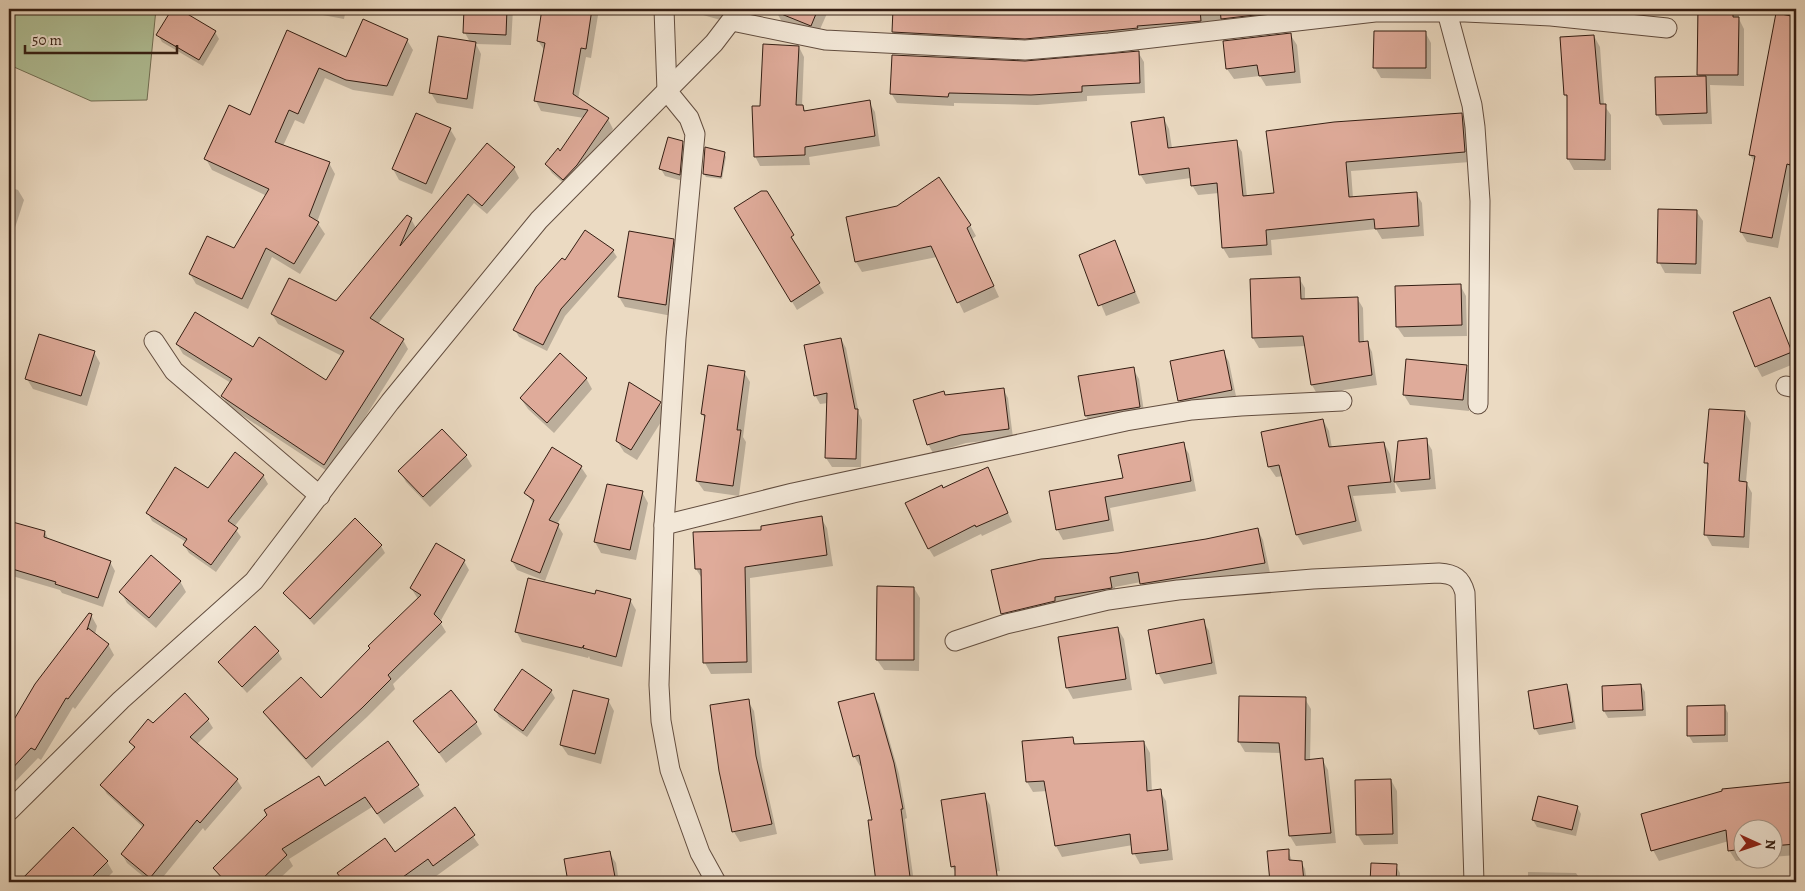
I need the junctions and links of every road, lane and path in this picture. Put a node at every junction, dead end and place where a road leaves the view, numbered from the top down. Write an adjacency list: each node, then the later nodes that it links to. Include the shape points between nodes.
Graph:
1 (664, 9): 6 (street)
2 (1447, 12): 3 (street, via 1375,12 1025,50 825,40); 4 (street); 9 (street, via 1475,127 1480,202)
3 (736, 15): 6 (street)
4 (1622, 16): 5 (street)
5 (1667, 28)
6 (667, 91): 10 (street, via 539,220 390,402); 11 (street, via 689,118 695,134 676,338)
7 (154, 341): 10 (street, via 174,371)
8 (1342, 401): 11 (street, via 1192,410 1126,421 793,493)
9 (1478, 404)
10 (320, 496): 13 (street, via 254,580 121,700)
11 (664, 525): 14 (street, via 659,685 661,721 670,770 686,818)
12 (955, 641): 15 (street, via 1045,614 1108,600 1178,590 1430,573 1458,577 1465,593)
13 (9, 811)
14 (716, 882)
15 (1474, 882)

